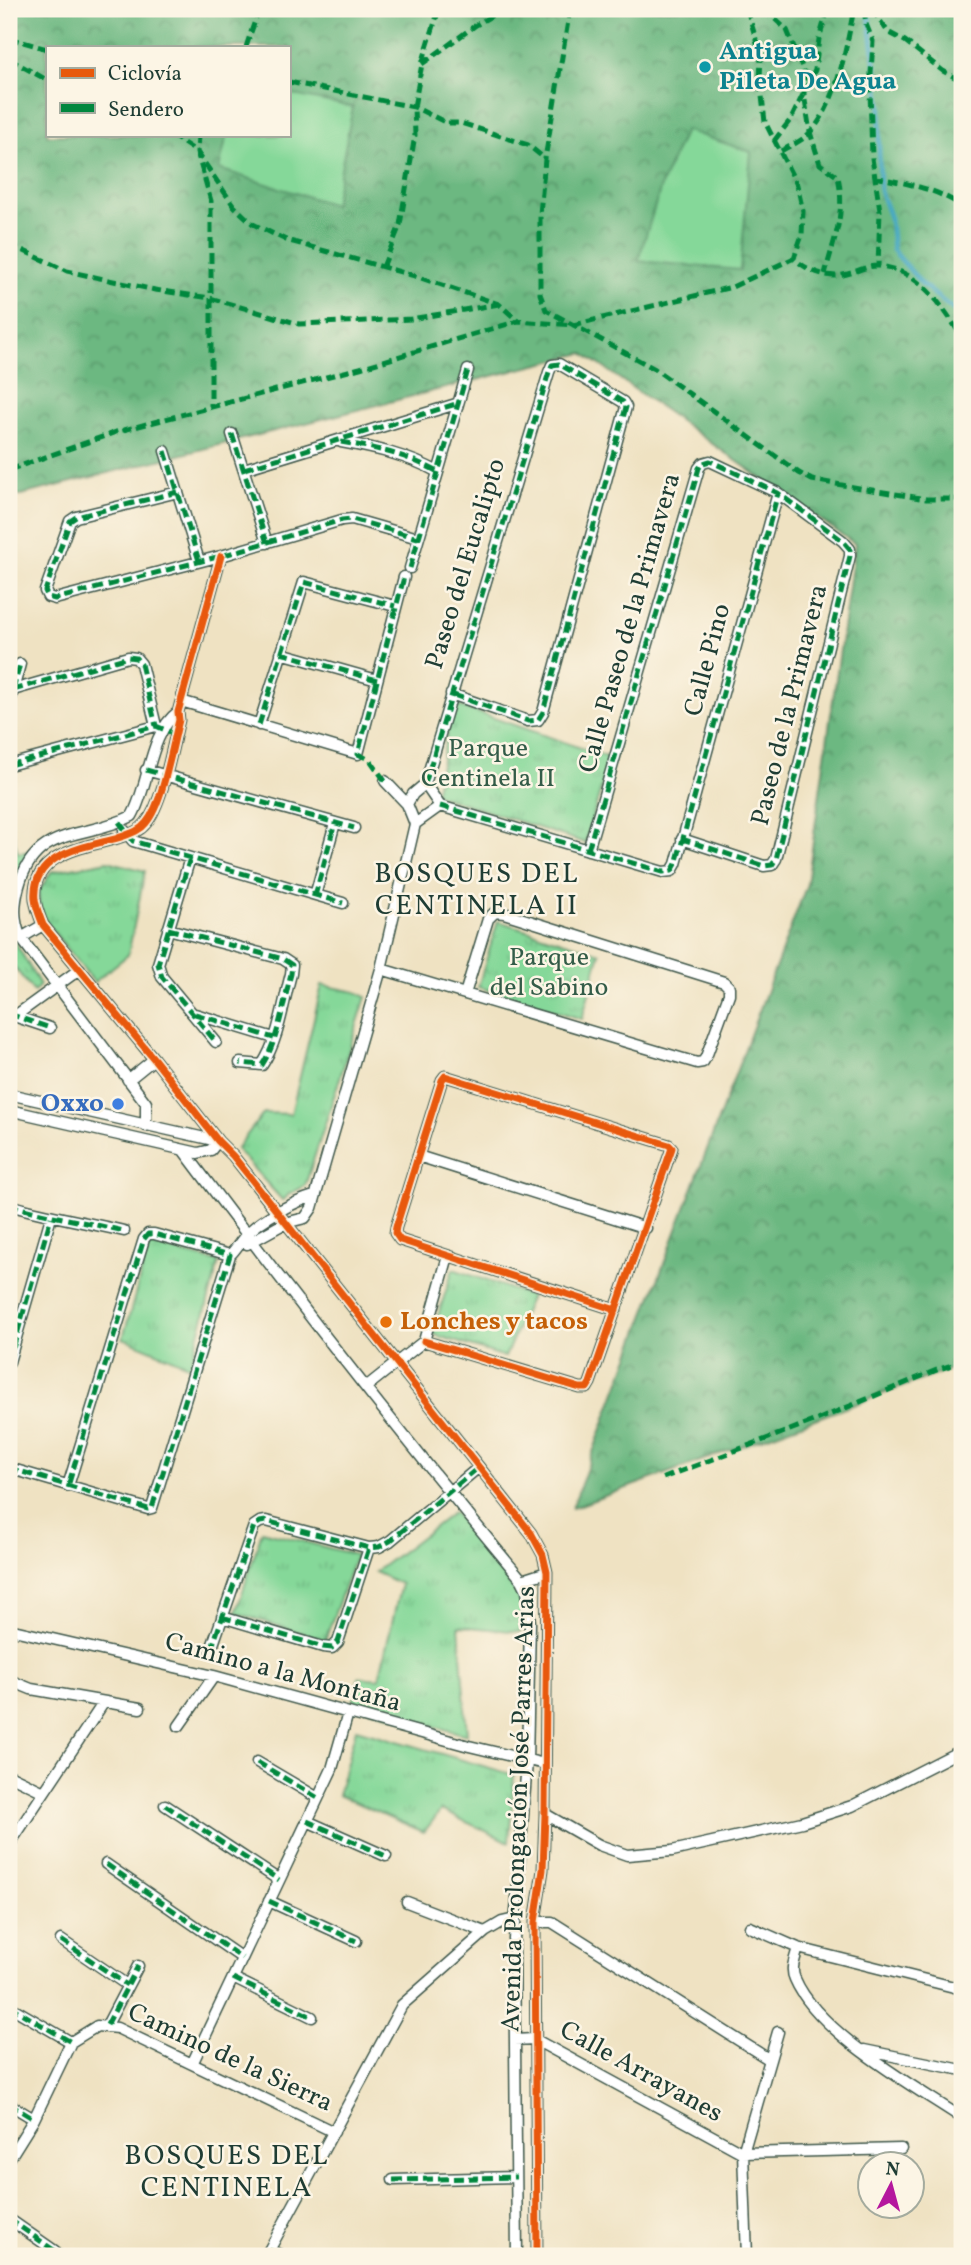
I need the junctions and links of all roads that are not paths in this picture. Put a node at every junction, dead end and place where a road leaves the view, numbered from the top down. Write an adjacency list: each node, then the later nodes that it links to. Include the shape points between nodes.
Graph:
1 (468, 370): 2 (street)
2 (456, 404): 4 (street); 7 (street)
3 (232, 433): 6 (street)
4 (339, 442): 6 (street); 7 (street, via 391,452)
5 (165, 451): 8 (street)
6 (244, 469): 11 (street)
7 (438, 472): 10 (street)
8 (178, 492): 14 (street); 14 (street, via 70,521 45,591 55,599)
9 (778, 493): 13 (street, Calle Paseo de la Primavera, via 843,541); 39 (street, Calle Pino); 41 (street, Calle Paseo de la Primavera, via 710,461 699,468)
10 (418, 538): 11 (street, via 352,519); 15 (street)
11 (267, 542): 12 (street)
12 (221, 556): 14 (street); 22 (street)
13 (850, 556): 39 (street, Paseo de la Primavera, via 776,859 764,866)
14 (199, 561)
15 (395, 606): 16 (street, via 304,582); 18 (street)
16 (281, 653): 18 (street); 23 (street)
17 (20, 664): 19 (street)
18 (377, 680): 23 (street, via 358,754)
19 (13, 690): 21 (street); 24 (street, via 136,658)
20 (450, 694): 20 (street, Paseo del Eucalipto, via 549,372 559,363 626,407 546,699 538,720 528,721); 30 (street, Paseo del Eucalipto)
21 (9, 705)
22 (179, 706): 23 (street); 24 (street); 25 (street)
23 (259, 725)
24 (160, 728): 25 (street); 26 (street); 27 (street)
25 (175, 734): 28 (street)
26 (9, 765)
27 (146, 770): 28 (street); 33 (street, via 132,816)
28 (165, 775): 34 (street); 38 (street, via 153,813 146,824)
29 (385, 780): 31 (street)
30 (425, 784): 31 (street); 32 (street)
31 (407, 804): 35 (street)
32 (440, 806): 35 (street); 41 (street)
33 (119, 822): 37 (street); 38 (street)
34 (335, 823): 36 (street); 43 (street)
35 (415, 824): 51 (street)
36 (354, 828)
37 (75, 832): 40 (street); 44 (street, via 40,849 26,865)
38 (127, 835): 40 (street); 42 (street, via 133,841)
39 (682, 839): 41 (street, via 672,871)
40 (80, 847): 45 (street, via 48,863 39,875)
41 (588, 850)
42 (190, 858): 43 (street); 48 (street)
43 (314, 893): 46 (street)
44 (16, 897): 45 (street); 49 (street, via 14,917)
45 (35, 900): 47 (street)
46 (343, 903)
47 (43, 925): 49 (street); 50 (street, Avenida Prolongación José Parres Arias)
48 (168, 929): 54 (street, via 159,971); 57 (street, via 292,965)
49 (21, 938): 52 (street)
50 (80, 969): 52 (street); 59 (street, Avenida Prolongación José Parres Arias)
51 (381, 969): 53 (street); 68 (street)
52 (56, 985): 55 (street); 61 (street)
53 (465, 994): 53 (street, via 696,1063 706,1057 729,987 495,912 488,919)
54 (195, 1014): 57 (street); 58 (street)
55 (12, 1015): 56 (street)
56 (50, 1028)
57 (274, 1038): 60 (street, via 262,1065)
58 (216, 1042)
59 (154, 1059): 61 (street); 65 (street, Avenida Prolongación José Parres Arias)
60 (240, 1063)
61 (128, 1080): 64 (street, via 146,1103)
62 (9, 1094): 64 (street)
63 (9, 1110): 66 (street)
64 (146, 1126): 65 (street)
65 (218, 1141): 66 (street, via 205,1152); 70 (street, Avenida Prolongación José Parres Arias)
66 (184, 1151): 75 (street, Avenida Prolongación José Parres Arias)
67 (418, 1157): 73 (street); 73 (street, via 445,1076 656,1141 672,1148); 77 (street, via 396,1233 400,1240)
68 (314, 1196): 70 (street); 72 (street, via 305,1218)
69 (9, 1205): 71 (street)
70 (277, 1212): 72 (street, Avenida Prolongación José Parres Arias); 75 (street)
71 (51, 1217): 74 (street); 80 (street)
72 (285, 1223): 75 (street); 81 (street, Avenida Prolongación José Parres Arias)
73 (646, 1228): 78 (street)
74 (124, 1231)
75 (246, 1241): 76 (street); 82 (street, Avenida Prolongación José Parres Arias)
76 (230, 1255): 85 (street, via 154,1234 144,1239); 85 (street, via 152,1508)
77 (448, 1255): 78 (street); 79 (street)
78 (616, 1310): 79 (street, via 587,1388)
79 (424, 1341): 81 (street)
80 (9, 1362)
81 (397, 1363): 82 (street); 83 (street, Avenida Prolongación José Parres Arias)
82 (366, 1387): 86 (street, Avenida Prolongación José Parres Arias)
83 (479, 1467): 86 (street); 88 (street, Avenida Prolongación José Parres Arias, via 531,1533)
84 (9, 1468): 85 (street)
85 (68, 1486)
86 (449, 1491): 87 (street, via 390,1541); 89 (street, Avenida Prolongación José Parres Arias)
87 (369, 1548): 90 (street, via 260,1521 254,1526); 90 (street, via 338,1642 332,1647)
88 (547, 1572): 89 (street); 102 (street, Avenida Prolongación José Parres Arias)
89 (522, 1580): 100 (street, Avenida Prolongación José Parres Arias, via 530,1623)
90 (222, 1617): 92 (street)
91 (9, 1629): 93 (street, Camino a la Montaña)
92 (211, 1650)
93 (214, 1675): 97 (street, Camino a la Montaña); 98 (street)
94 (9, 1680): 95 (street, via 31,1689)
95 (104, 1702): 96 (street); 104 (street)
96 (140, 1708)
97 (348, 1713): 100 (street, Camino a la Montaña); 105 (street, via 332,1769)
98 (179, 1726)
99 (962, 1750): 107 (street, via 852,1806 672,1851 627,1855 599,1845)
100 (527, 1761): 102 (street, Camino a la Montaña); 115 (street, Avenida Prolongación José Parres Arias)
101 (257, 1762): 105 (street)
102 (545, 1764): 107 (street, Avenida Prolongación José Parres Arias)
103 (9, 1775): 104 (street)
104 (44, 1792): 109 (street)
105 (318, 1798): 108 (street)
106 (165, 1805): 112 (street)
107 (545, 1814): 116 (street, Avenida Prolongación José Parres Arias)
108 (307, 1821): 110 (street); 112 (street)
109 (9, 1845)
110 (386, 1856)
111 (106, 1864): 122 (street)
112 (279, 1880): 113 (street)
113 (269, 1901): 120 (street); 122 (street)
114 (407, 1902): 118 (street)
115 (515, 1919): 118 (street); 132 (street, Avenida Prolongación José Parres Arias)
116 (535, 1922): 131 (street, Avenida Prolongación José Parres Arias); 135 (street, via 552,1922)
117 (750, 1927): 121 (street)
118 (485, 1932): 141 (street, via 402,2005)
119 (61, 1940): 125 (street)
120 (356, 1941)
121 (798, 1948): 126 (street); 134 (street, via 792,1965 794,1978 816,2011)
122 (243, 1958): 124 (street)
123 (138, 1966): 125 (street, Camino de la Sierra)
124 (233, 1978): 128 (street); 136 (street)
125 (127, 1986): 129 (street, Camino de la Sierra)
126 (962, 1989)
127 (9, 2006): 133 (street)
128 (312, 2017)
129 (107, 2025): 133 (street, Camino de la Sierra); 136 (street, Camino de la Sierra)
130 (778, 2032): 135 (street)
131 (534, 2039): 132 (street, Calle Arrayanes); 143 (street, Calle Arrayanes); 152 (street, Avenida Prolongación José Parres Arias)
132 (515, 2040): 145 (street, Avenida Prolongación José Parres Arias)
133 (71, 2042): 140 (street)
134 (858, 2049): 137 (street); 139 (street)
135 (770, 2060): 143 (street)
136 (192, 2064): 141 (street, Camino de la Sierra)
137 (962, 2070)
138 (9, 2104): 140 (street)
139 (962, 2118)
140 (34, 2119): 144 (street)
141 (334, 2133): 149 (street)
142 (856, 2151): 143 (street)
143 (743, 2153): 153 (street)
144 (9, 2159)
145 (516, 2177): 146 (street); 151 (street, Avenida Prolongación José Parres Arias)
146 (393, 2180)
147 (9, 2219): 148 (street)
148 (55, 2251)
149 (268, 2253): 150 (street)
150 (283, 2256)
151 (517, 2256)
152 (537, 2256)
153 (747, 2256)

